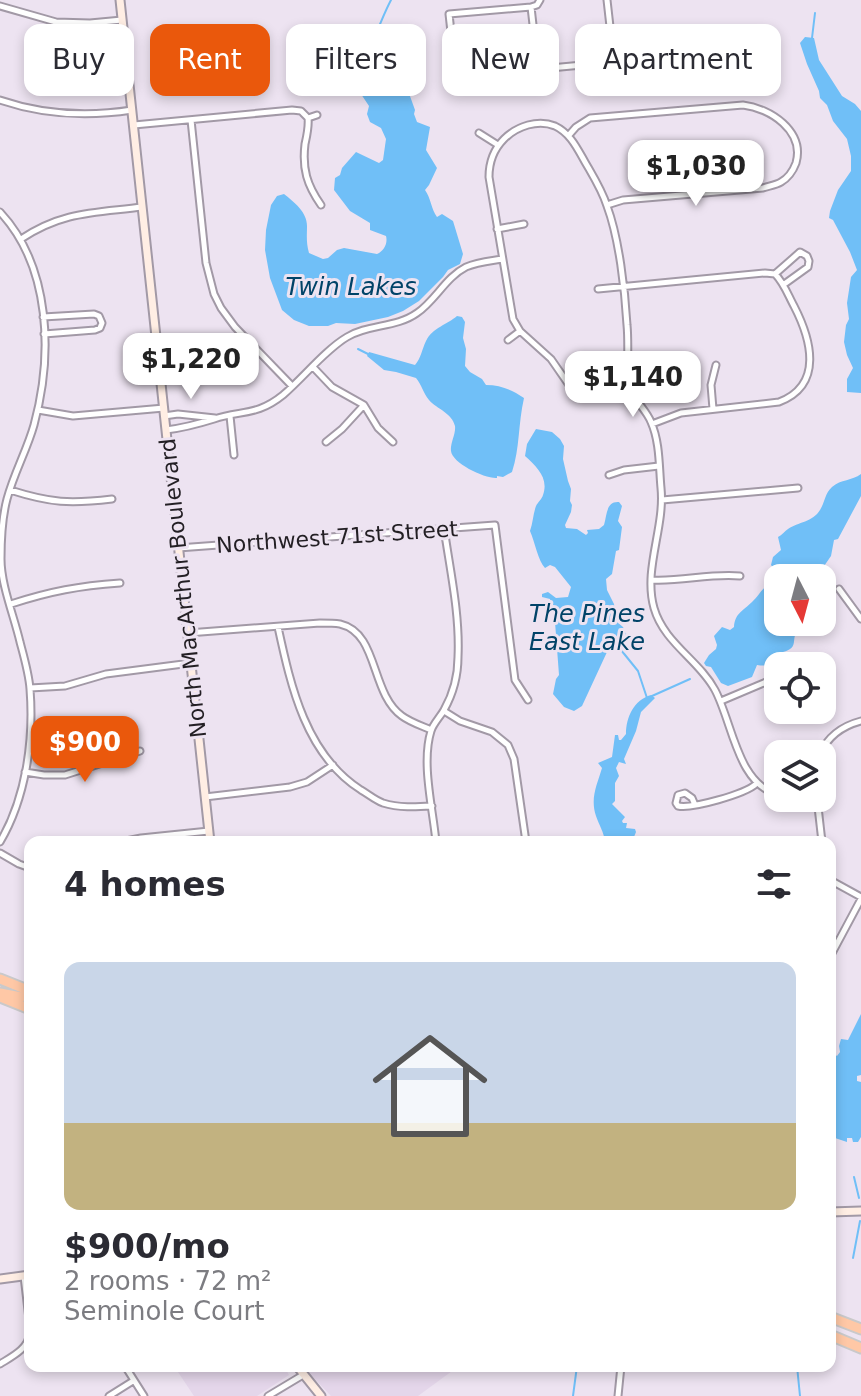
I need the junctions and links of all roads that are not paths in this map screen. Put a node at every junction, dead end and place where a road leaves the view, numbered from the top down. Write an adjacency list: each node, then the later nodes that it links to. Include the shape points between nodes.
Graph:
1 (120, 0): 6 (main road, North MacArthur Boulevard)
2 (540, 0): 5 (street)
3 (607, 0): 9 (street, via 614,62)
4 (0, 6): 6 (street, via 56,22)
5 (531, 7): 7 (street, via 449,14); 8 (street)
6 (122, 20): 11 (main road, North MacArthur Boulevard)
7 (450, 24)
8 (533, 24)
9 (559, 67)
10 (0, 100): 11 (street, via 47,113)
11 (132, 110): 15 (main road, North MacArthur Boulevard)
12 (317, 115): 13 (street)
13 (308, 118): 14 (street, via 297,110); 19 (street, via 305,175)
14 (191, 120): 15 (street); 34 (street, via 208,276 221,308)
15 (134, 125): 21 (main road, North MacArthur Boulevard)
16 (479, 133): 18 (street)
17 (569, 135): 18 (street, via 536,123 519,128); 20 (street); 20 (street, via 582,122 600,117 736,104 775,116 796,145 795,166 777,184)
18 (498, 145): 24 (street, via 489,177)
19 (321, 205)
20 (607, 205): 29 (street)
21 (142, 207): 25 (street, via 67,216); 44 (main road, North MacArthur Boulevard)
22 (0, 212): 25 (street)
23 (524, 224): 24 (street)
24 (497, 229): 26 (street)
25 (21, 239): 31 (street, via 35,271)
26 (502, 259): 32 (street, via 510,308); 38 (street, via 462,269 412,317 347,336)
27 (775, 274): 28 (street); 28 (street, via 800,252 807,256 808,267); 29 (street)
28 (783, 285): 42 (street, via 810,349 808,375 799,391 779,402)
29 (623, 286): 30 (street); 39 (street)
30 (598, 289)
31 (43, 317): 33 (street); 33 (street, via 94,314 102,323 95,330)
32 (520, 331): 35 (street); 39 (street, via 574,387)
33 (44, 334): 43 (street)
34 (247, 339): 36 (street); 40 (street)
35 (508, 340)
36 (220, 363)
37 (716, 365): 42 (street)
38 (313, 367): 40 (street); 41 (street, via 332,387)
39 (630, 383): 47 (street)
40 (292, 386): 45 (street, via 261,408)
41 (364, 405): 49 (street); 50 (street)
42 (713, 409): 47 (street)
43 (38, 410): 44 (street, via 73,416); 55 (street)
44 (164, 412): 46 (street); 48 (main road, North MacArthur Boulevard)
45 (230, 416): 46 (street); 51 (street)
46 (216, 418): 48 (street)
47 (652, 424): 52 (street)
48 (166, 430): 60 (main road, North MacArthur Boulevard)
49 (326, 442)
50 (393, 442)
51 (234, 455)
52 (659, 466): 53 (street); 57 (street)
53 (609, 475)
54 (798, 488): 57 (street)
55 (10, 490): 56 (street, via 56,502); 58 (street)
56 (112, 499)
57 (662, 500): 62 (street)
58 (1, 523): 65 (street, via 1,562)
59 (444, 528): 60 (street, Northwest 71st Street); 72 (street, Northwest 71st Street, via 495,525 515,680); 74 (street, via 458,657 455,686)
60 (178, 548): 68 (main road, North MacArthur Boulevard)
61 (740, 576): 62 (street)
62 (651, 580): 73 (street, via 661,624)
63 (120, 583): 65 (street, via 52,591)
64 (839, 589): 66 (street)
65 (11, 604): 71 (street)
66 (861, 619)
67 (278, 627): 68 (street); 76 (street, via 342,624 359,635 386,698 402,716); 79 (street, via 307,725)
68 (187, 633): 69 (main road, North MacArthur Boulevard)
69 (191, 663): 71 (street); 83 (main road, North MacArthur Boulevard)
70 (764, 683): 73 (street)
71 (30, 688): 80 (street)
72 (528, 700)
73 (721, 701): 81 (street)
74 (444, 711): 76 (street); 91 (street, via 508,745)
75 (861, 721): 77 (street)
76 (431, 730): 85 (street, via 427,777)
77 (829, 740)
78 (140, 751): 80 (street, via 65,775)
79 (333, 765): 83 (street, via 290,787); 85 (street, via 381,802)
80 (25, 772): 93 (street, via 15,813)
81 (756, 784): 82 (street); 84 (street)
82 (764, 790)
83 (205, 797): 87 (main road, North MacArthur Boulevard)
84 (695, 805)
85 (432, 806): 90 (street)
86 (819, 812): 92 (street)
87 (209, 831): 88 (street); 89 (main road, North MacArthur Boulevard)
88 (156, 836)
89 (209, 836)
90 (435, 836)
91 (525, 836)
92 (821, 836)
93 (0, 842)
94 (0, 853): 95 (street)
95 (24, 866)
96 (836, 883): 97 (street)
97 (861, 898): 98 (street)
98 (836, 946)
99 (0, 979): 100 (highway)
100 (24, 990)
101 (0, 995): 102 (highway); 103 (highway)
102 (24, 996)
103 (24, 1006)
104 (861, 1211): 105 (main road)
105 (836, 1212)
106 (24, 1276): 107 (main road)
107 (0, 1279)
108 (836, 1319): 109 (highway)
109 (861, 1329)
110 (836, 1338): 112 (highway)
111 (24, 1346): 113 (street)
112 (861, 1348)
113 (0, 1364)
114 (128, 1372): 118 (street)
115 (301, 1372): 117 (main road)
116 (620, 1372): 123 (street)
117 (303, 1375): 121 (street); 122 (main road)
118 (133, 1381): 119 (street); 120 (street)
119 (109, 1396)
120 (144, 1396)
121 (268, 1396)
122 (321, 1396)
123 (618, 1396)

